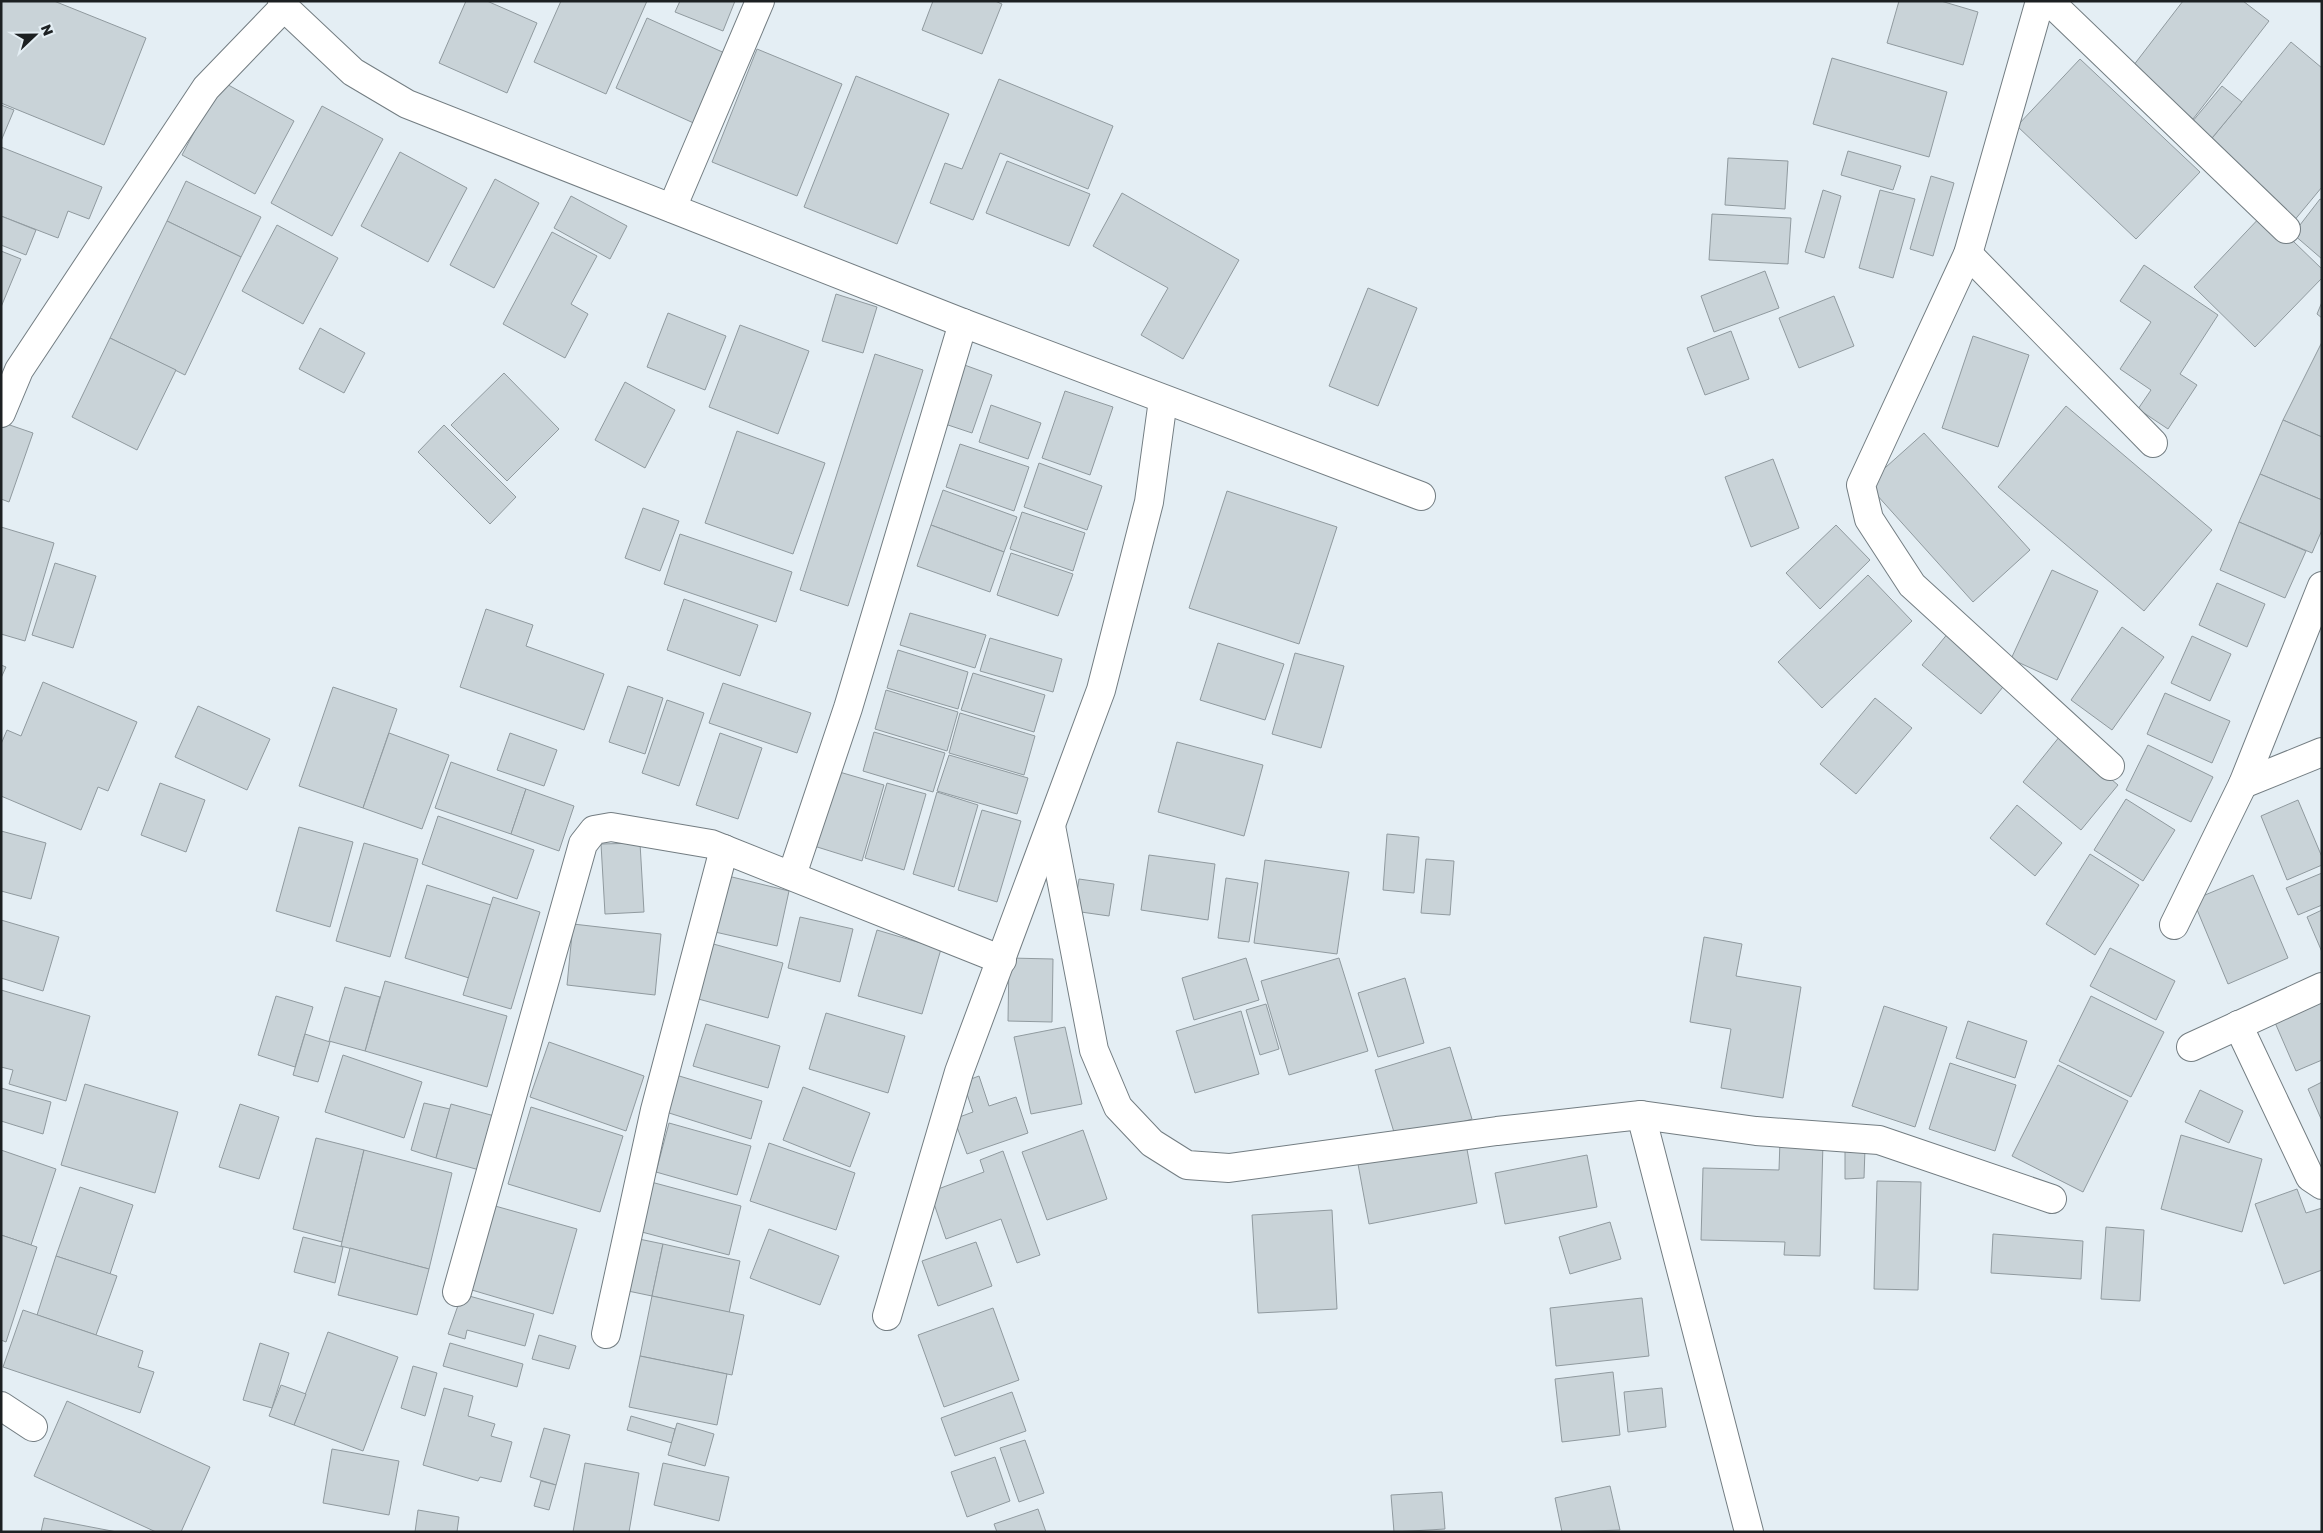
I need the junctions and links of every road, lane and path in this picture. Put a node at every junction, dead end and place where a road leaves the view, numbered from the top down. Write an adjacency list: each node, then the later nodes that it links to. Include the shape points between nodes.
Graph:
1 (760, 1): 5 (street)
2 (2040, 1): 7 (street)
3 (2049, 1): 6 (street)
4 (283, 4): 5 (street, via 353,72 407,104); 10 (street, via 206,88 19,370)
5 (672, 208): 8 (street)
6 (2286, 229)
7 (1968, 254): 11 (street); 15 (street, via 1862,485 1869,519 1912,585)
8 (963, 323): 9 (street); 19 (street, via 848,708)
9 (1163, 400): 12 (street); 17 (street, via 1149,502 1101,690)
10 (1, 413)
11 (2152, 443)
12 (1421, 496)
13 (2322, 586): 16 (street)
14 (2322, 752): 16 (street)
15 (2110, 766)
16 (2243, 784): 20 (street)
17 (1051, 826): 21 (street); 25 (street, via 1094,1050 1118,1107 1152,1144 1188,1165 1229,1168)
18 (724, 849): 19 (street); 28 (street, via 712,844 611,827 594,830 583,844); 30 (street, via 654,1110)
19 (792, 875): 21 (street)
20 (2174, 925)
21 (1002, 960): 29 (street, via 960,1072)
22 (2322, 986): 23 (street)
23 (2238, 1025): 24 (street); 26 (street, via 2310,1177)
24 (2191, 1047)
25 (1641, 1115): 27 (street, via 1756,1131 1880,1140); 33 (street)
26 (2322, 1185)
27 (2052, 1199)
28 (457, 1292)
29 (887, 1316)
30 (606, 1334)
31 (1, 1406): 32 (street)
32 (33, 1427)
33 (1749, 1532)

